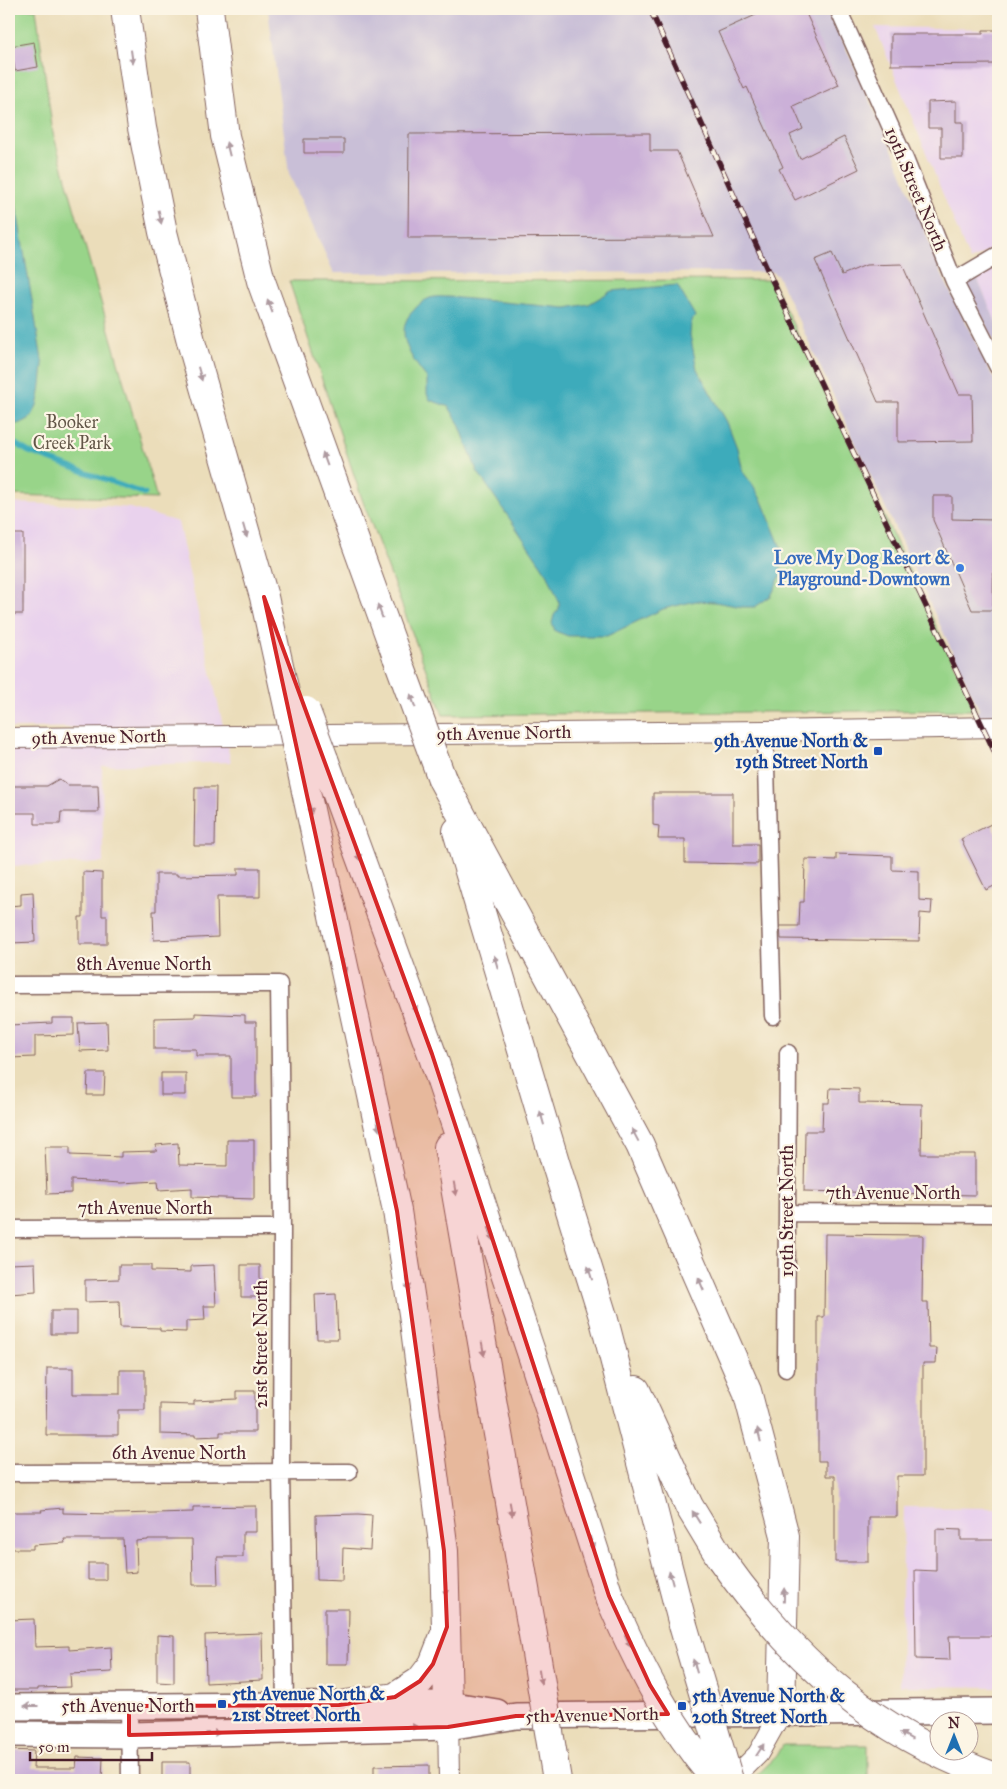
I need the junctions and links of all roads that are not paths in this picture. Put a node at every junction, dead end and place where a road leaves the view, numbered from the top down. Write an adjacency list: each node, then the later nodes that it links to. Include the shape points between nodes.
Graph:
1 (125, 9): 10 (highway, one-way to 10, bridge, via 142,128 163,232 192,345)
2 (209, 9): 11 (highway, one-way to 2, bridge, via 261,281 225,136)
3 (838, 9): 5 (street, 19th Street North, via 905,159)
4 (998, 255): 5 (street)
5 (954, 281): 6 (street, 19th Street North)
6 (998, 367)
7 (998, 727): 8 (street, 9th Avenue North)
8 (765, 731): 9 (street, 9th Avenue North); 14 (street)
9 (9, 738)
10 (311, 759): 16 (highway, one-way to 16); 26 (highway, one-way to 26, via 397,1211 442,1541)
11 (442, 779): 21 (highway, one-way to 11); 32 (highway, one-way to 11, via 785,1536 747,1391 640,1145)
12 (279, 984): 13 (street, 8th Avenue North); 19 (street, 21st Street North)
13 (9, 985)
14 (773, 1016)
15 (788, 1053): 17 (street, 19th Street North)
16 (432, 1054): 39 (highway, one-way to 39, bridge); 40 (highway, one-way to 40, bridge, via 609,1596 650,1685 699,1761)
17 (787, 1213): 18 (street, 7th Avenue North); 22 (street, 19th Street North)
18 (998, 1214)
19 (282, 1228): 20 (street, 7th Avenue North); 23 (street, 21st Street North)
20 (9, 1229)
21 (604, 1320): 36 (highway, one-way to 21, bridge, via 944,1756 875,1718 840,1691 779,1632 721,1558 689,1506); 41 (highway, one-way to 21, bridge, via 683,1625)
22 (786, 1369)
23 (280, 1472): 24 (street, 6th Avenue North); 25 (street, 6th Avenue North); 27 (street, 21st Street North)
24 (350, 1472)
25 (9, 1473)
26 (447, 1627): 28 (highway, via 433,1664 420,1681 395,1697); 33 (highway)
27 (285, 1705): 28 (main road, 5th Avenue North); 29 (main road, 5th Avenue North)
28 (339, 1705): 33 (main road, 5th Avenue North)
29 (129, 1706): 30 (main road, 5th Avenue North, one-way to 30); 35 (street)
30 (9, 1707)
31 (998, 1711): 32 (main road, 5th Avenue North)
32 (781, 1713): 33 (main road, 5th Avenue North); 41 (street, one-way to 32, via 758,1754)
33 (448, 1715): 35 (main road, 5th Avenue North, one-way to 33); 38 (street)
34 (9, 1734): 35 (main road, 5th Avenue North)
35 (129, 1735): 37 (street)
36 (998, 1778)
37 (130, 1780)
38 (449, 1780)
39 (557, 1780)
40 (716, 1780)
41 (730, 1780)

